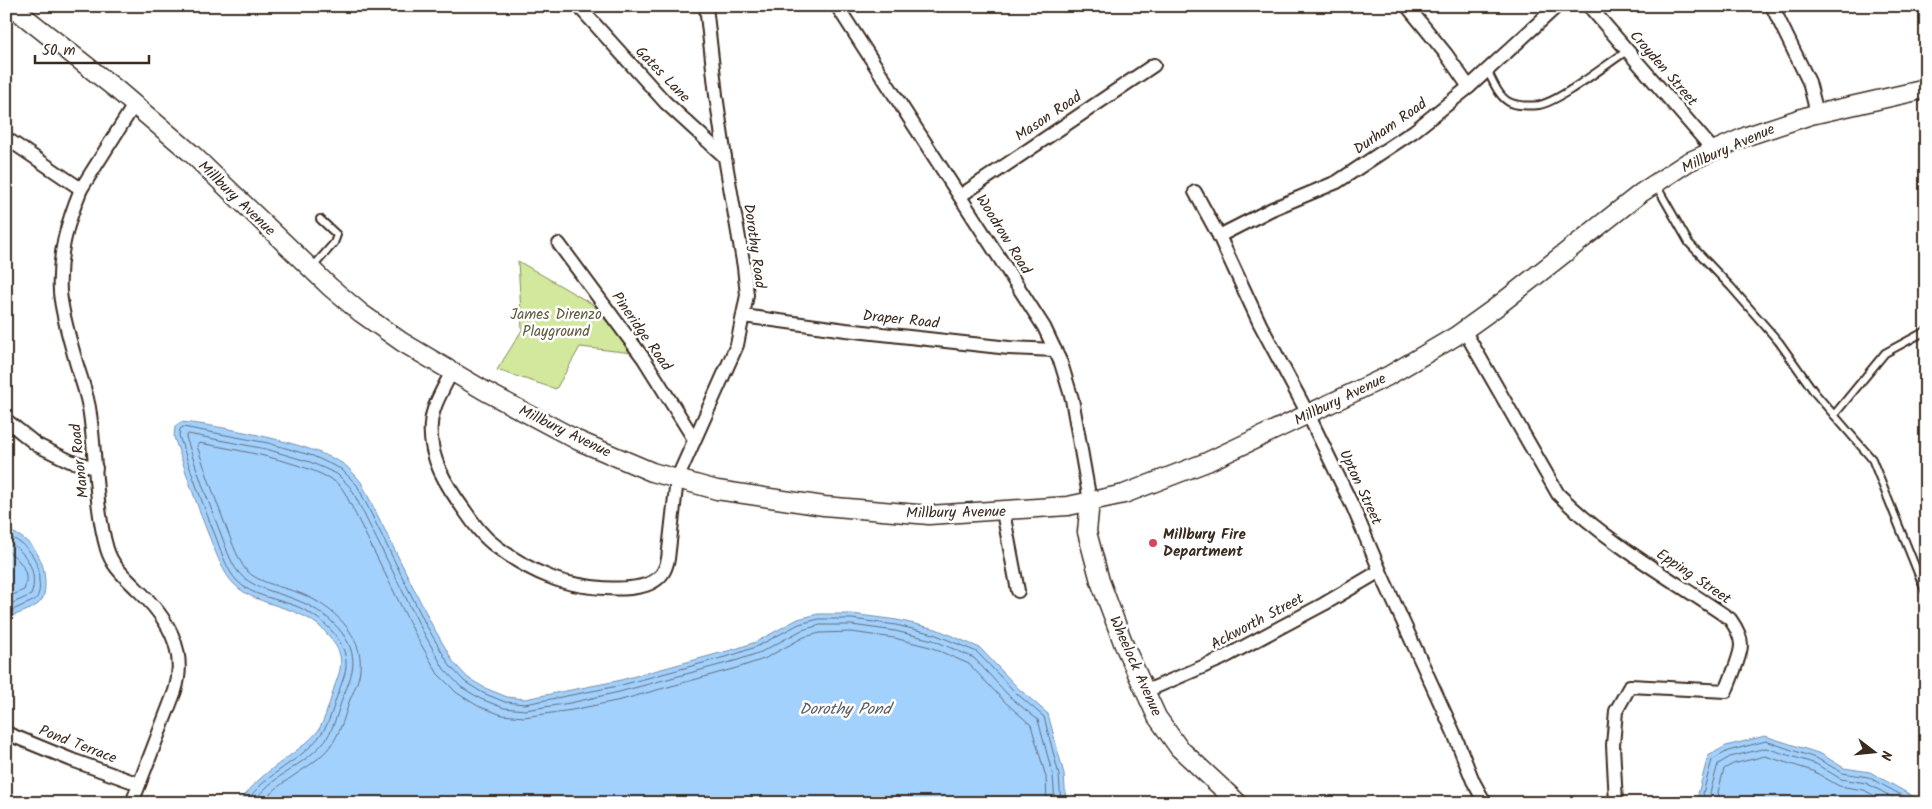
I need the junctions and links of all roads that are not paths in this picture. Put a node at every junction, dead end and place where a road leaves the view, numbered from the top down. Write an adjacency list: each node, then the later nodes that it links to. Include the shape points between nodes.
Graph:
1 (10, 6): 14 (main road, Millbury Avenue)
2 (706, 6): 18 (street, Dorothy Road)
3 (838, 6): 22 (street, Woodrow Road)
4 (1407, 6): 12 (street)
5 (1557, 6): 11 (street, Durham Road)
6 (1589, 6): 9 (street, Croyden Street)
7 (1772, 6): 15 (street, via 1809,82)
8 (582, 10): 18 (street, Gates Lane, via 665,102)
9 (1627, 51): 11 (lane, via 1554,100 1540,105 1509,102 1500,94); 17 (street, Croyden Street)
10 (1154, 65): 22 (street, Mason Road)
11 (1487, 70): 12 (street, Durham Road)
12 (1469, 87): 24 (street, Durham Road, via 1414,131 1337,182)
13 (1926, 90): 15 (main road, Millbury Avenue)
14 (134, 105): 20 (street, Manor Road); 26 (main road, Millbury Avenue, via 192,154)
15 (1817, 114): 17 (main road, Millbury Avenue, via 1747,136)
16 (6, 138): 20 (street)
17 (1714, 151): 19 (main road, Millbury Avenue, via 1688,162)
18 (725, 157): 27 (street, Dorothy Road, via 744,267 747,295)
19 (1655, 184): 28 (main road, Millbury Avenue); 33 (lane, via 1689,244 1732,287 1779,342)
20 (81, 189): 36 (street, Manor Road, via 64,237 60,293 90,411)
21 (1195, 192): 24 (street, Upton Street)
22 (960, 196): 30 (street, Woodrow Road, via 1044,327)
23 (320, 219): 26 (lane, via 337,235)
24 (1219, 236): 32 (street, Upton Street, via 1260,324)
25 (559, 244): 35 (street, Pineridge Road, via 644,360)
26 (311, 269): 31 (main road, Millbury Avenue, via 361,314)
27 (743, 316): 30 (street, Draper Road, via 1009,348); 35 (street, Dorothy Road, via 737,345)
28 (1464, 330): 32 (main road, Millbury Avenue, via 1388,376); 49 (street, Epping Street, via 1558,494 1630,552 1730,619 1739,636 1741,645 1726,691 1630,686 1616,711 1613,745)
29 (1926, 331): 33 (lane, via 1885,353)
30 (1055, 350): 38 (street, Woodrow Road, via 1072,399)
31 (452, 372): 37 (main road, Millbury Avenue, via 579,441); 37 (street, Dorothy Road, via 431,423 435,460 447,486 481,534 534,570 569,584 614,588 630,588 657,580 668,559)
32 (1308, 414): 38 (main road, Millbury Avenue, via 1207,462 1124,494); 40 (street, Upton Street)
33 (1834, 415): 42 (lane, via 1872,459)
34 (6, 420): 36 (street, via 37,445 70,461)
35 (694, 438): 37 (street, Dorothy Road)
36 (96, 468): 45 (street, Manor Road, via 107,550 115,566 167,624 179,662 175,691)
37 (676, 479): 39 (main road, Millbury Avenue, via 717,490 824,506 930,515)
38 (1090, 501): 39 (main road, Millbury Avenue); 43 (main road, Wheelock Avenue, via 1088,532 1100,581)
39 (1003, 512): 41 (street)
40 (1380, 572): 43 (street, Ackworth Street, via 1221,660); 48 (street, Upton Street)
41 (1018, 591)
42 (1926, 593)
43 (1144, 692): 47 (main road, Wheelock Avenue, via 1156,717 1178,748)
44 (6, 733): 45 (street, Pond Terrace)
45 (138, 784): 46 (street, Manor Road)
46 (132, 803)
47 (1238, 803)
48 (1485, 803)
49 (1616, 803)

